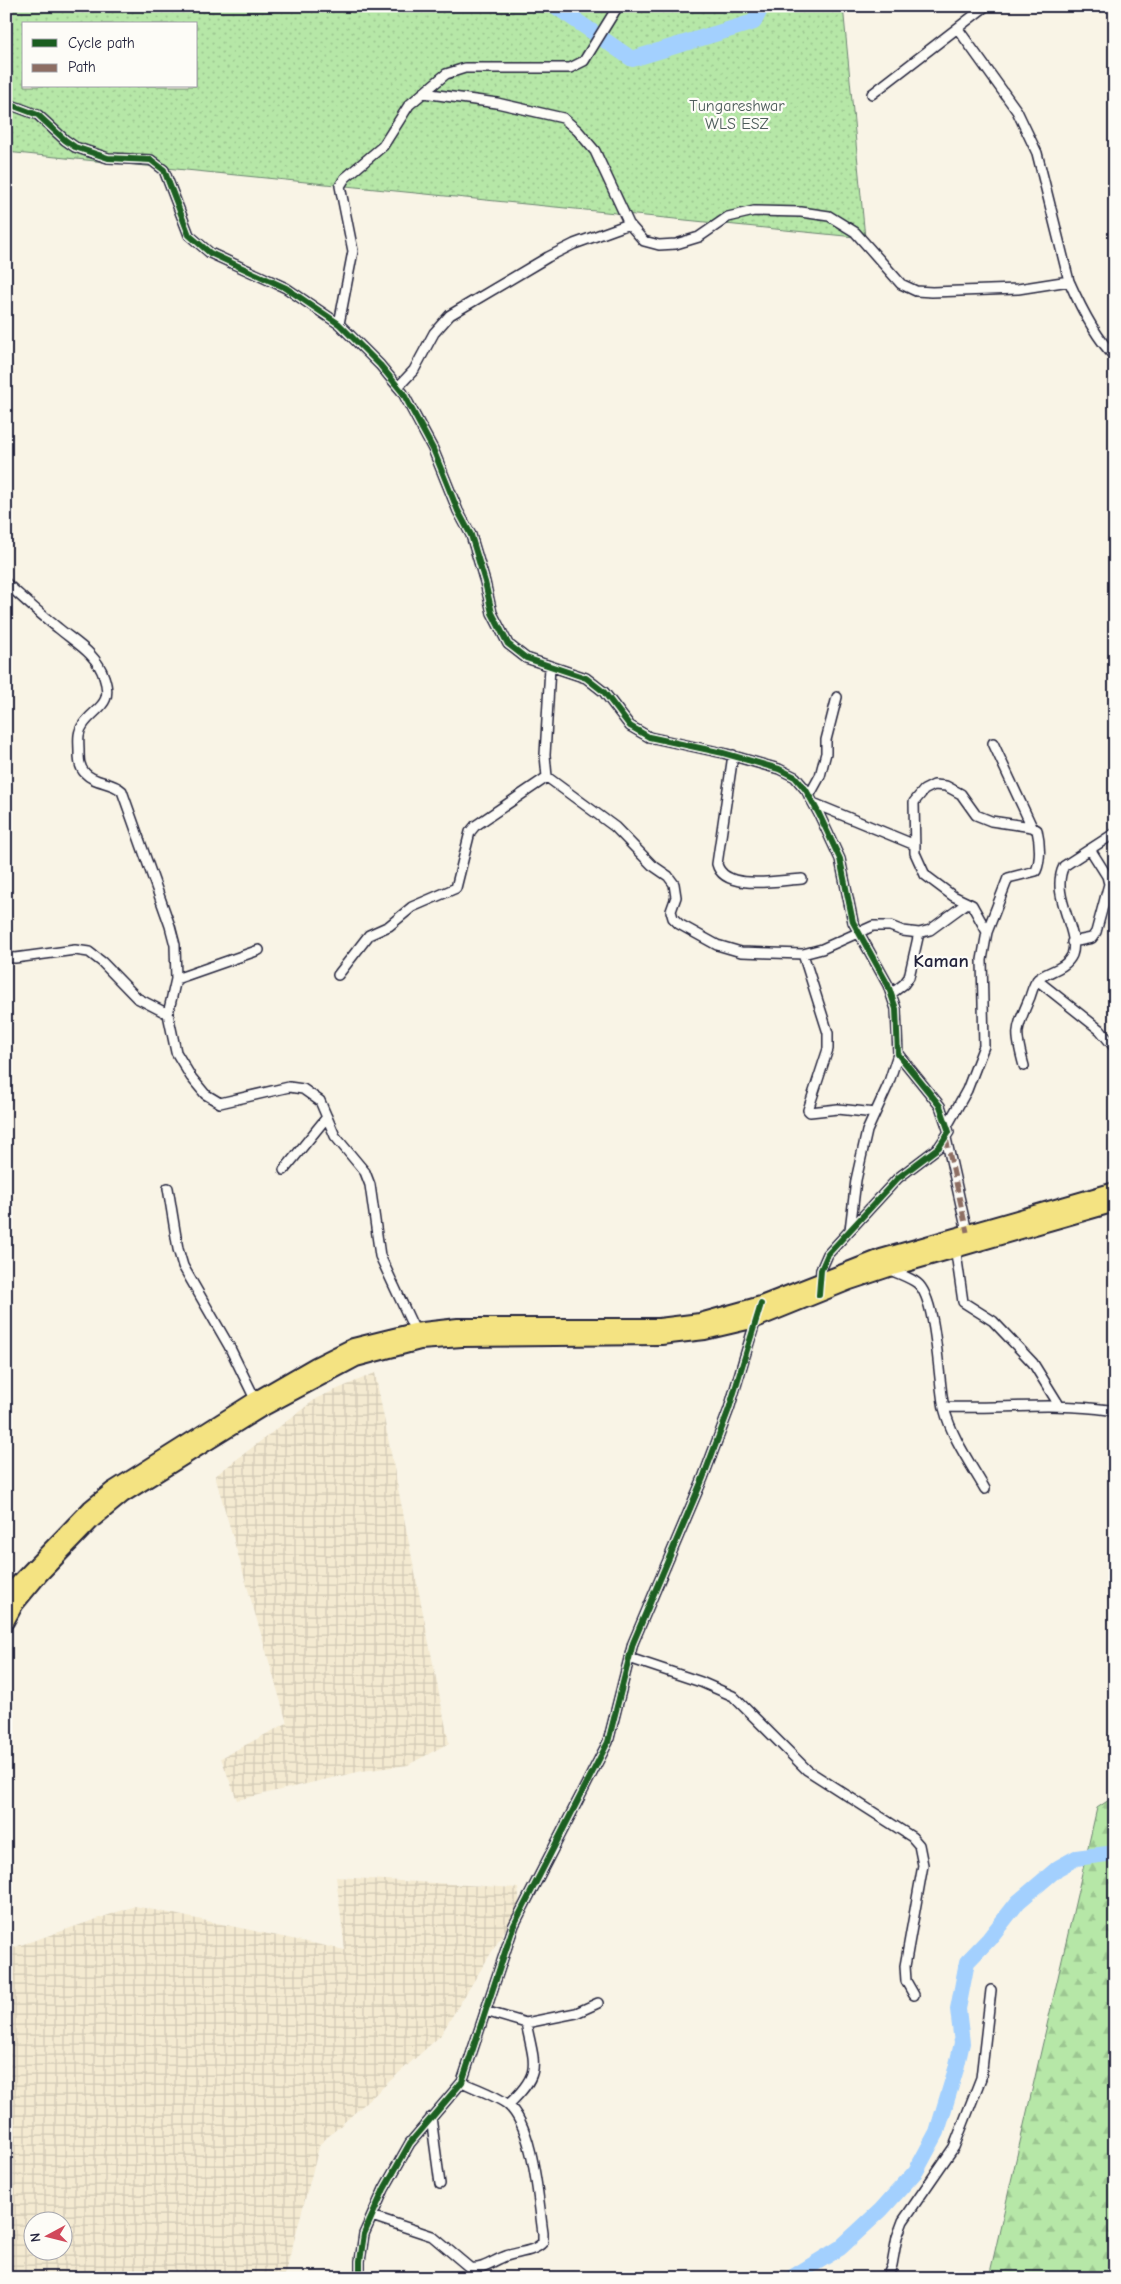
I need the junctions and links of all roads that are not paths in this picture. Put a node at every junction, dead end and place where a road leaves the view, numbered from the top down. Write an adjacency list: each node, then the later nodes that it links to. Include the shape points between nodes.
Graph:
1 (618, 6): 4 (street, via 584,61 570,68 466,68 446,74)
2 (986, 6): 3 (street)
3 (958, 30): 5 (street); 8 (street, via 1018,111 1037,153)
4 (423, 93): 7 (street, via 497,103 563,118 594,151); 9 (street, via 408,105 382,146 340,186 353,251)
5 (872, 94)
6 (6, 103): 9 (street, via 38,115 65,140 90,152 108,158 151,160 164,170 189,235 210,253 286,288)
7 (629, 224): 8 (street, via 644,241 659,245 676,244 699,236 728,217 754,211 802,212 829,216 855,232 901,284 916,291 1018,289); 11 (street, via 548,257 450,315 434,333 414,370)
8 (1069, 281): 10 (street, via 1090,322)
9 (339, 324): 11 (street)
10 (1115, 357)
11 (398, 387): 13 (street, via 433,449 471,535 499,628 508,644 526,658)
12 (6, 583): 33 (street, via 90,652 104,676 106,699 78,735 79,764 95,780 116,785 126,798 170,926 175,945)
13 (550, 667): 16 (street, via 586,678 604,692 630,726 649,737); 17 (street, via 545,755)
14 (838, 697): 18 (street, via 820,776)
15 (993, 742): 19 (street)
16 (733, 755): 18 (street, via 795,777); 23 (street, via 719,870 724,875 754,884)
17 (547, 777): 30 (street, via 616,827 652,865 668,876 674,884 676,897 671,911 679,924 717,945 741,952); 32 (street, via 470,832 456,888 412,907 388,926 368,935)
18 (811, 799): 21 (street); 25 (street, via 840,859 853,922)
19 (1032, 827): 21 (street, via 991,821 976,815 961,794 946,786 934,785 924,790 914,802); 26 (street, via 1037,830 1039,865 1036,872 1008,878)
20 (1115, 833): 22 (street)
21 (915, 845): 24 (street, via 915,853 925,874)
22 (1090, 849): 28 (street, via 1064,866 1061,872 1060,885); 28 (street, via 1108,876 1108,884 1096,932 1092,938)
23 (802, 879)
24 (967, 903): 26 (street, via 972,905); 27 (street, via 930,930)
25 (860, 932): 27 (street, via 884,925); 30 (street); 35 (street)
26 (987, 932): 42 (street, via 982,969 984,1046 967,1090)
27 (919, 933): 35 (street, via 909,977)
28 (1072, 942): 34 (street, via 1072,954 1066,963)
29 (259, 950): 33 (street)
30 (803, 954): 40 (street, via 828,1033 828,1049 808,1110)
31 (6, 957): 36 (street, via 75,950 89,952 137,998)
32 (338, 975)
33 (176, 979): 36 (street)
34 (1037, 980): 37 (street, via 1100,1030); 39 (street, via 1017,1027)
35 (891, 994): 38 (street, via 896,1009)
36 (168, 1014): 41 (street, via 176,1052 205,1094 220,1103 289,1087 303,1089 320,1101)
37 (1115, 1048)
38 (898, 1054): 40 (street); 42 (street, via 940,1106)
39 (1024, 1066)
40 (875, 1113): 48 (street, via 867,1131 856,1180)
41 (327, 1117): 44 (street); 56 (street, via 335,1136 365,1172 370,1185 380,1256)
42 (947, 1126): 43 (street)
43 (946, 1138): 48 (street, via 898,1178); 49 (street)
44 (284, 1170)
45 (168, 1188): 57 (street, via 183,1266)
46 (1115, 1190): 49 (main road)
47 (1115, 1204): 50 (main road)
48 (850, 1231): 52 (street, via 828,1254)
49 (967, 1232): 50 (main road)
50 (954, 1243): 51 (main road); 52 (main road, via 881,1257); 58 (street, via 963,1302 993,1321 1033,1362)
51 (890, 1269): 53 (main road); 59 (street, via 917,1283 926,1294 932,1314)
52 (820, 1280): 53 (street); 54 (main road)
53 (819, 1295): 55 (main road)
54 (761, 1304): 55 (street); 56 (main road, via 700,1321 660,1326 458,1326)
55 (756, 1320): 56 (main road, via 705,1332 661,1337 462,1339); 64 (street, via 729,1409)
56 (417, 1336): 57 (main road, via 356,1359)
57 (258, 1405): 62 (main road, via 112,1490 90,1508); 63 (main road, via 123,1495 94,1519 34,1582)
58 (1059, 1405): 59 (street); 60 (street, via 1100,1408)
59 (944, 1407): 61 (street, via 953,1435)
60 (1115, 1414)
61 (985, 1489)
62 (6, 1599)
63 (6, 1622)
64 (629, 1658): 66 (street, via 701,1682 737,1699 807,1770 912,1837 919,1845 923,1865 905,1966 906,1981); 68 (street, via 608,1742 514,1925)
65 (990, 1990): 76 (street, via 981,2078 954,2146 903,2221)
66 (914, 1995)
67 (598, 2003): 69 (street, via 576,2014)
68 (486, 2011): 69 (street); 70 (street)
69 (526, 2024): 71 (street, via 533,2058 532,2076 526,2088)
70 (462, 2082): 71 (street); 72 (street)
71 (508, 2104): 74 (street, via 524,2127 530,2149 543,2233 540,2246 470,2268 432,2236)
72 (431, 2117): 73 (street); 74 (street, via 410,2143)
73 (440, 2184)
74 (372, 2216): 75 (street, via 364,2234)
75 (360, 2278)
76 (887, 2278)

